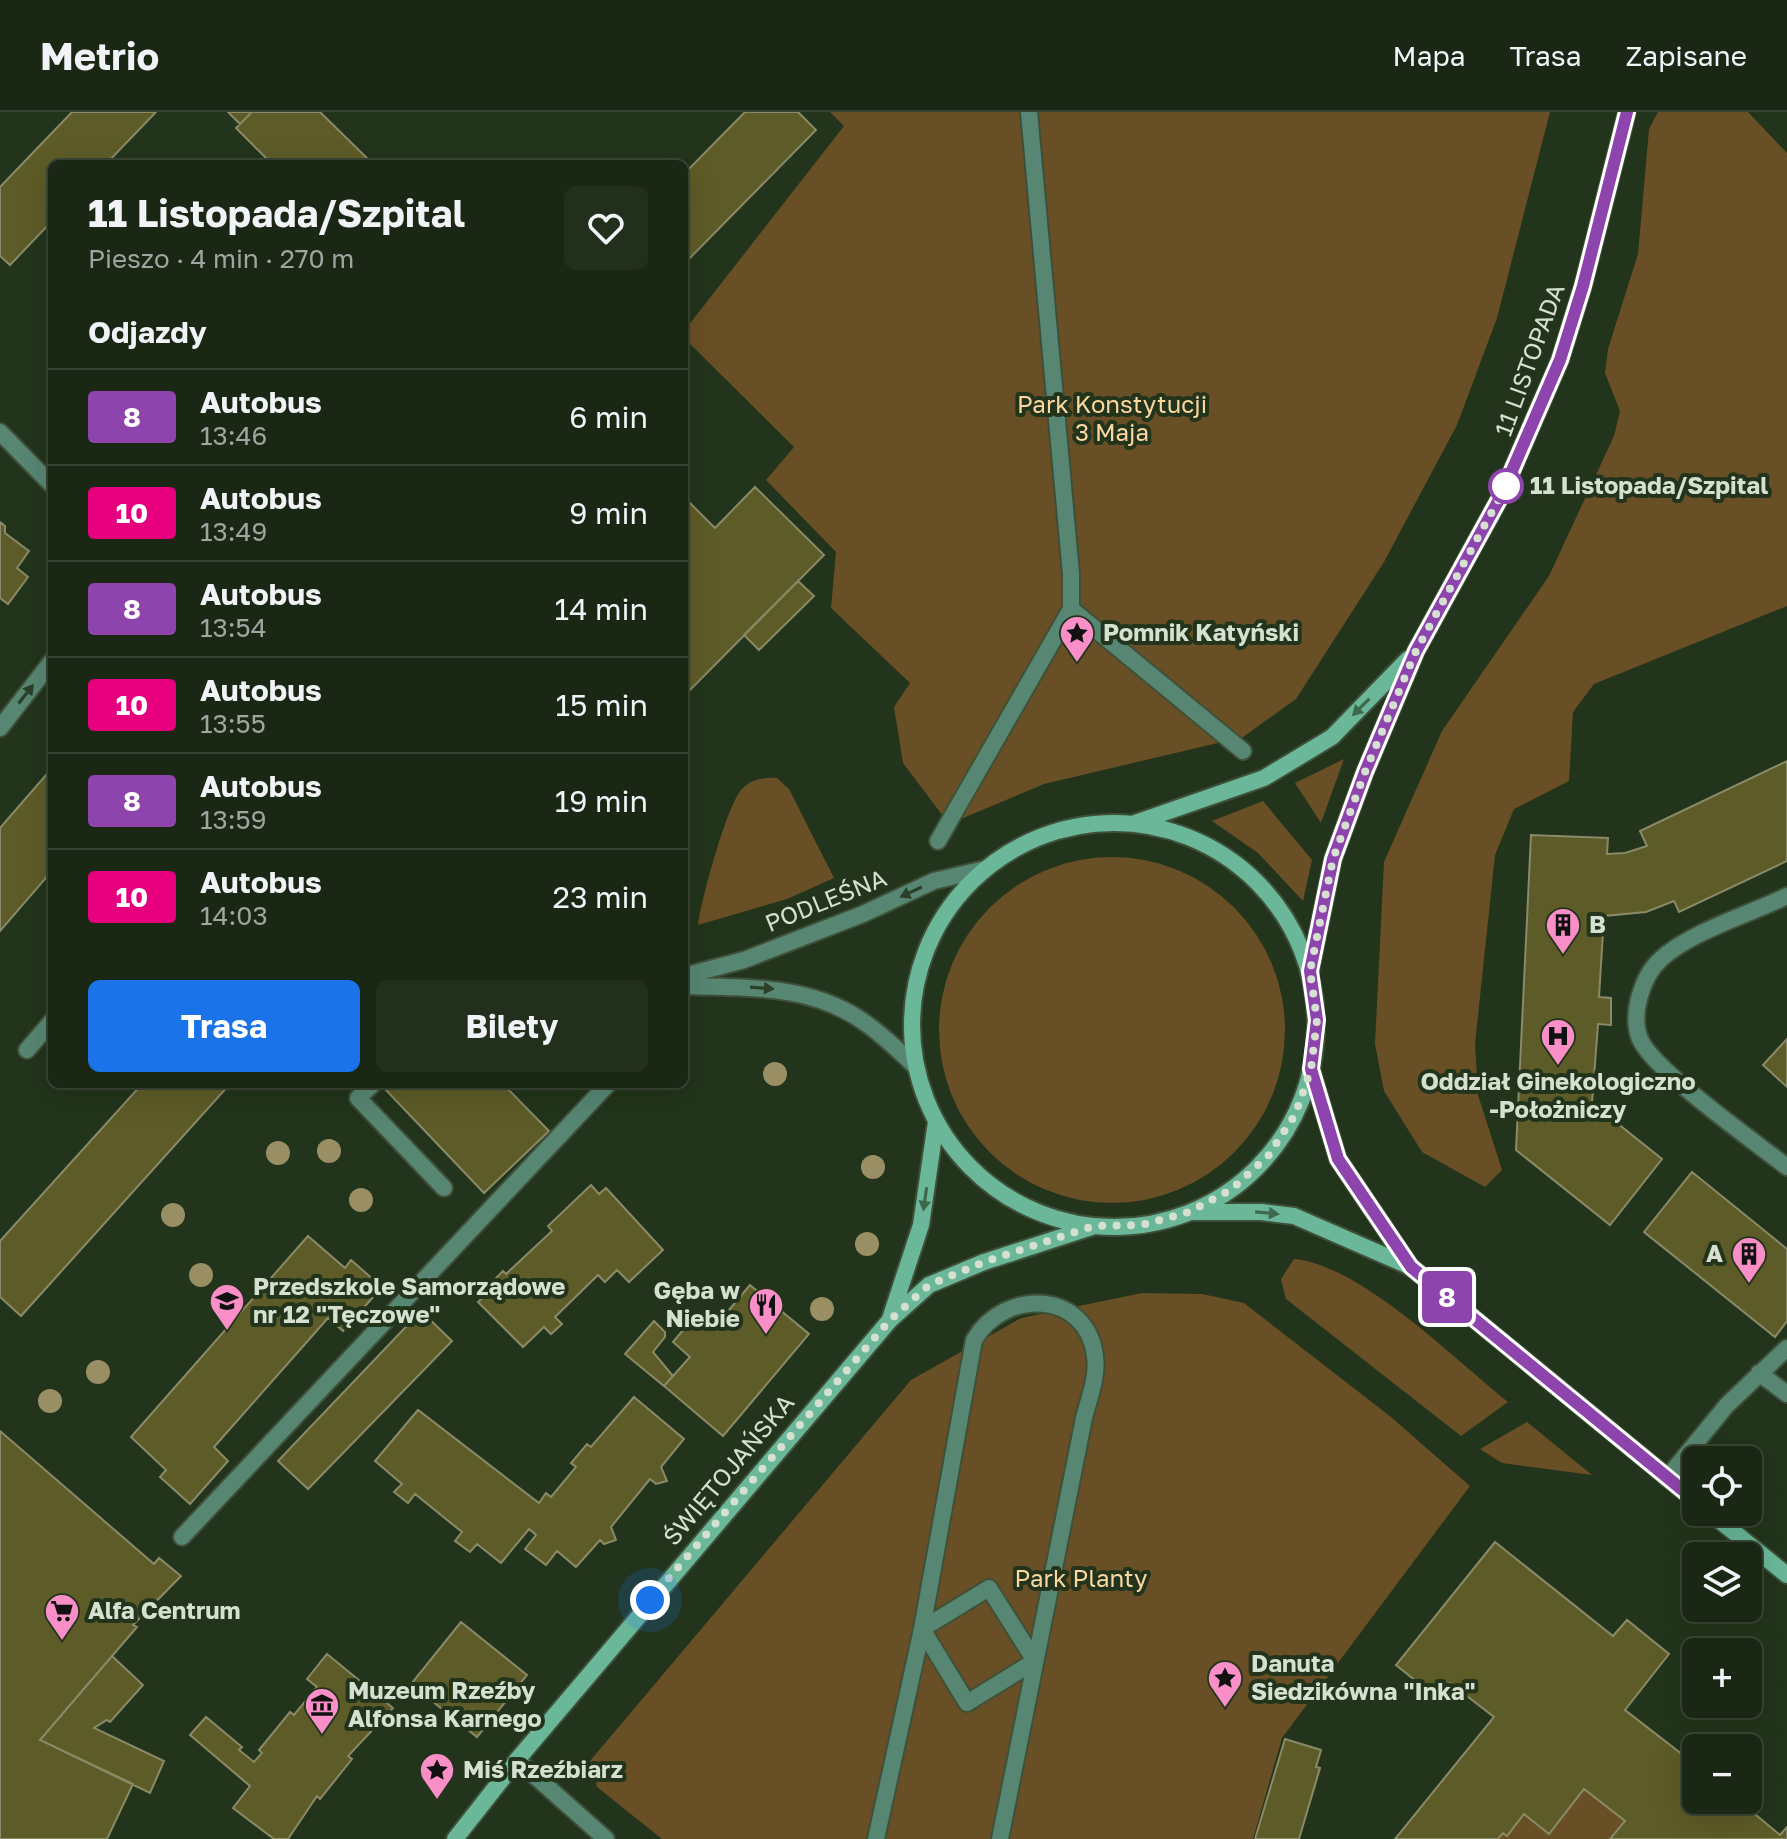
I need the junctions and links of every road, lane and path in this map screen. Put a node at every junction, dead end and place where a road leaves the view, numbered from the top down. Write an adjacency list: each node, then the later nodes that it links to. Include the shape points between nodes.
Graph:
1 (1029, 112): 5 (street)
2 (1627, 112): 6 (street, 11 LISTOPADA, via 1560,360 1501,496)
3 (0, 432): 4 (street)
4 (48, 481)
5 (1071, 609): 9 (street); 11 (street)
6 (1416, 651): 10 (street, 11 LISTOPADA, one-way to 10, via 1332,737 1264,778); 14 (street, 11 LISTOPADA, via 1333,859)
7 (48, 666): 8 (street, one-way to 7)
8 (0, 728)
9 (1243, 751)
10 (1133, 824): 12 (street, via 1093,823 1055,832 1018,847); 14 (street, via 1192,838 1244,870 1285,916)
11 (938, 841)
12 (985, 869): 15 (street, PODLEŚNA, one-way to 15, via 934,881 759,954); 19 (street, via 950,906 922,963 911,1021)
13 (1787, 896): 24 (street, via 1662,959 1649,974 1636,1011 1639,1038 1658,1063)
14 (1310, 971): 20 (street, via 1317,1020)
15 (688, 975)
16 (688, 986): 19 (street, one-way to 19, via 807,995 844,1009)
17 (48, 1026): 18 (street)
18 (27, 1050)
19 (915, 1066): 23 (street)
20 (1311, 1069): 26 (street, via 1295,1115 1268,1156 1232,1189); 28 (street, via 1338,1159)
21 (369, 1088): 25 (street, via 358,1098)
22 (604, 1088): 36 (street)
23 (936, 1122): 27 (street, via 964,1162 1001,1193 1045,1216); 29 (street, ŚWIĘTOJAŃSKA, one-way to 29, via 921,1225)
24 (1787, 1167)
25 (444, 1188)
26 (1189, 1212): 27 (street, via 1142,1225); 28 (street, one-way to 28, via 1294,1216)
27 (1093, 1226): 29 (street, ŚWIĘTOJAŃSKA, via 929,1285)
28 (1411, 1267): 33 (street)
29 (890, 1320): 40 (street, ŚWIĘTOJAŃSKA)
30 (1787, 1348): 31 (street)
31 (1759, 1373): 32 (street); 33 (street)
32 (1787, 1394)
33 (1667, 1478): 34 (street)
34 (1682, 1490)
35 (1726, 1526): 37 (street)
36 (182, 1537)
37 (1787, 1575)
38 (922, 1629): 39 (street, via 989,1588); 39 (street, via 967,1703); 39 (street, via 974,1340 999,1311 1020,1303 1049,1304 1067,1312 1089,1335 1095,1377); 43 (street)
39 (1035, 1661): 44 (street)
40 (517, 1760): 41 (street, ŚWIĘTOJAŃSKA); 42 (street)
41 (455, 1839)
42 (606, 1839)
43 (876, 1839)
44 (1000, 1839)

